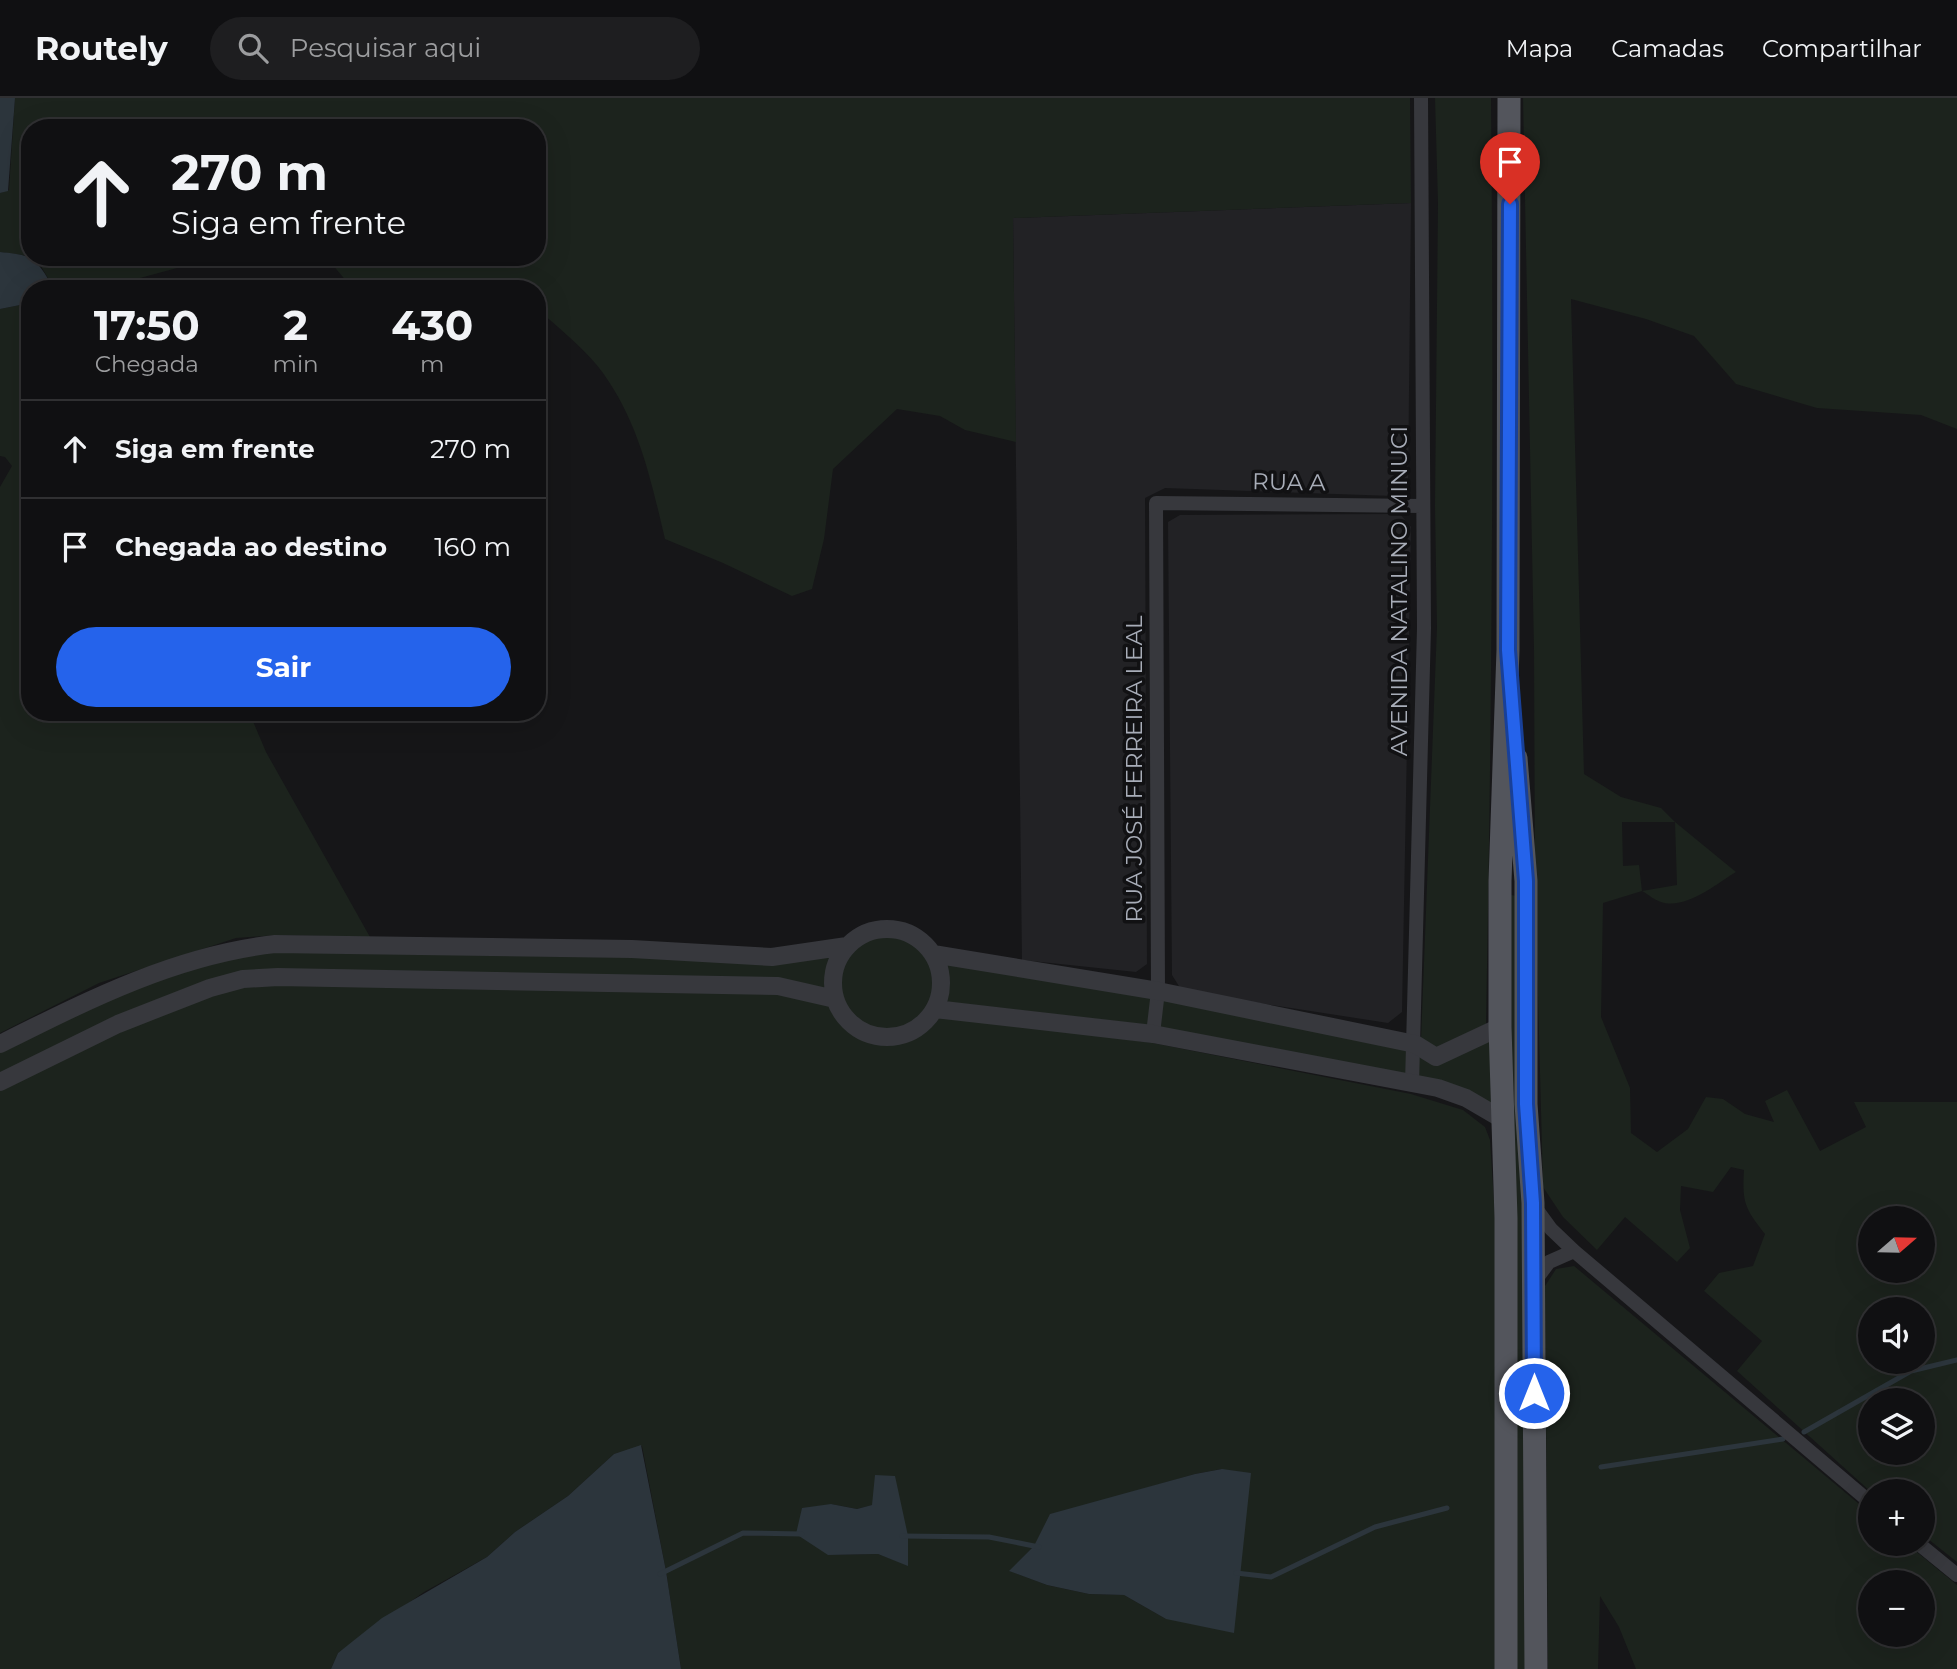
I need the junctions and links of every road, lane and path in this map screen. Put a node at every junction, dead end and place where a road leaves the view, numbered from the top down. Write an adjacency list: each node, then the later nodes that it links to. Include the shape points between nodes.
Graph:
1 (1421, 98): 4 (street, AVENIDA NATALINO MINUCI)
2 (1509, 98): 5 (main road)
3 (1156, 503): 4 (street, RUA A); 8 (street, RUA JOSÉ FERREIRA LEAL)
4 (1422, 506): 14 (street, AVENIDA NATALINO MINUCI, via 1424,628)
5 (1508, 650): 11 (main road); 18 (main road, via 1526,881 1526,1104)
6 (847, 946): 7 (street, via 871,931 899,930 924,943); 9 (street, via 833,971); 13 (street, via 772,957 632,949 275,944 236,948 103,993)
7 (933, 954): 8 (street); 10 (street, via 941,981)
8 (1158, 990): 12 (street, RUA JOSÉ FERREIRA LEAL); 14 (street)
9 (835, 999): 10 (street, via 855,1027 875,1037 916,1030); 15 (street, via 778,986 243,979 118,1024)
10 (934, 1009): 12 (street)
11 (1500, 1027): 14 (street, via 1436,1057); 17 (main road)
12 (1153, 1034): 16 (street)
13 (0, 1044)
14 (1415, 1044): 16 (street, AVENIDA NATALINO MINUCI)
15 (0, 1082)
16 (1412, 1084): 17 (street, via 1466,1098)
17 (1502, 1119): 24 (main road)
18 (1533, 1203): 19 (street, via 1550,1229); 20 (main road)
19 (1574, 1251): 20 (street, via 1549,1262); 21 (street)
20 (1533, 1283): 25 (main road)
21 (1858, 1492)
22 (1934, 1556): 23 (street)
23 (1957, 1575)
24 (1506, 1669)
25 (1536, 1669)

